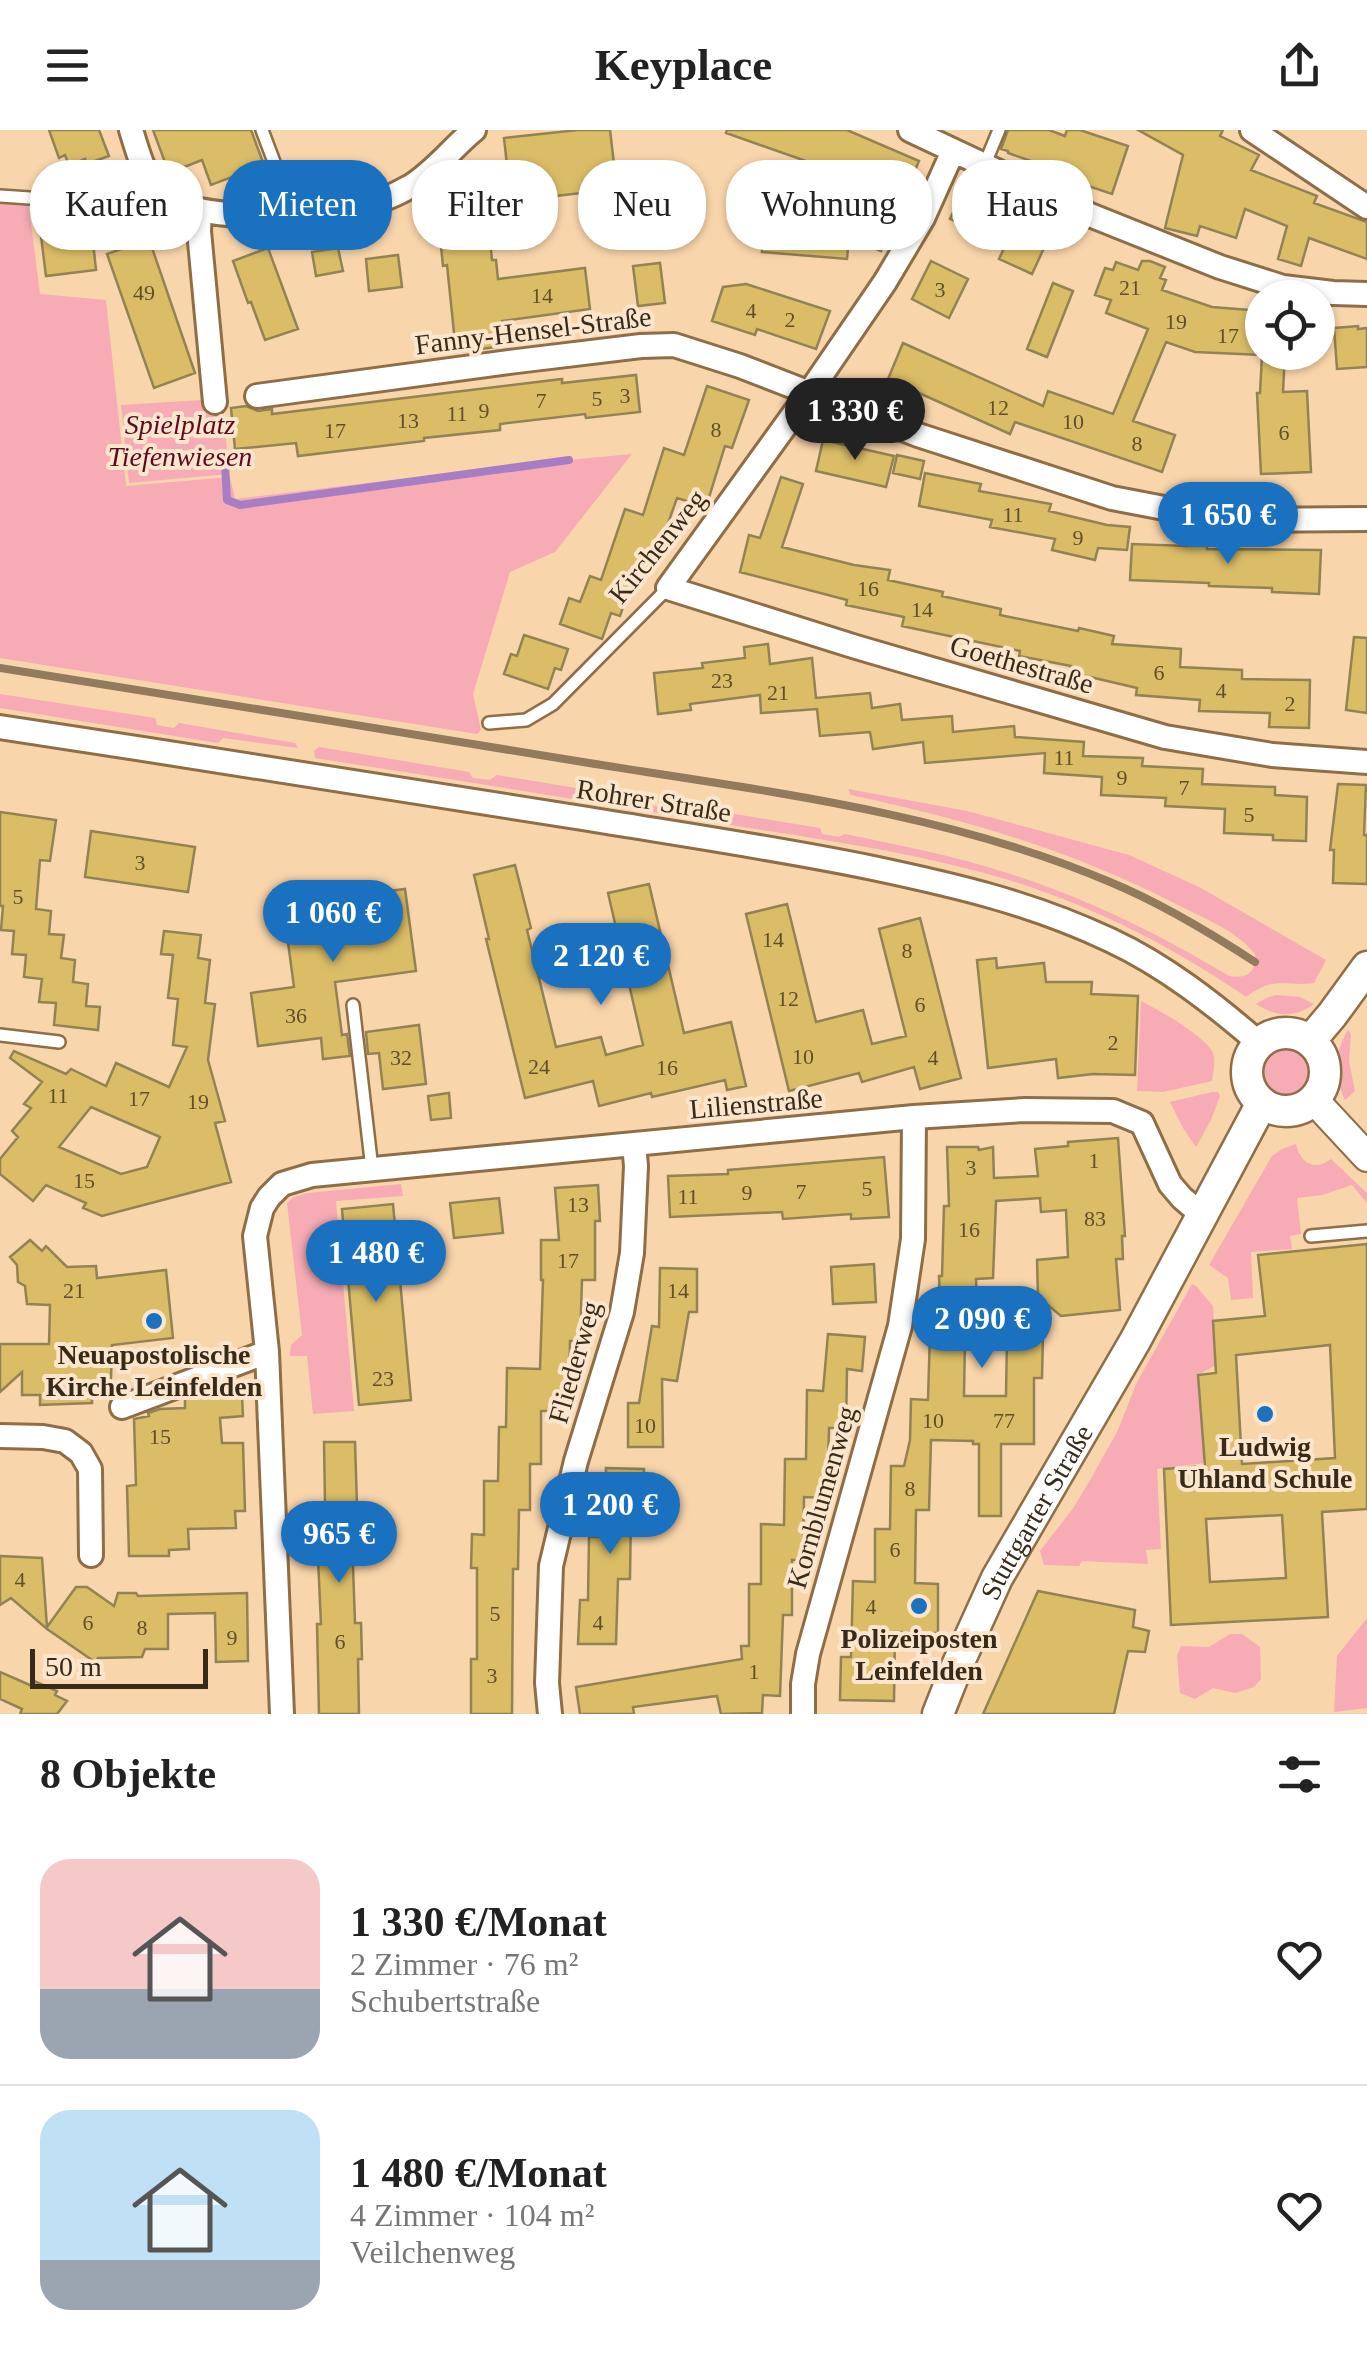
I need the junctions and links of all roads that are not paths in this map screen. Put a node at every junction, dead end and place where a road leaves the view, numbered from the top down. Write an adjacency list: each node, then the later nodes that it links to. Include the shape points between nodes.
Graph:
1 (130, 130): 8 (street)
2 (262, 130): 9 (lane)
3 (474, 130): 12 (street, via 424,177)
4 (910, 130): 7 (street)
5 (999, 130): 11 (lane)
6 (1252, 130): 15 (street)
7 (954, 151): 10 (street); 19 (street, Kirchenweg, via 899,261)
8 (141, 160)
9 (273, 160)
10 (972, 160)
11 (986, 160)
12 (392, 195)
13 (0, 196): 14 (lane)
14 (30, 198)
15 (1367, 208)
16 (1093, 215): 18 (street, via 1258,280)
17 (201, 250): 21 (street)
18 (1367, 294)
19 (809, 393): 20 (street, Fanny-Hensel-Straße, via 688,348 659,345); 22 (street, Fanny-Hensel-Straße, via 1127,502 1216,518); 23 (street, Kirchenweg)
20 (257, 396)
21 (214, 402)
22 (1367, 519)
23 (668, 588): 24 (lane, Kirchenweg, via 553,704 526,720); 26 (street, Goethestraße, via 1165,737)
24 (490, 723)
25 (0, 727): 32 (street, Rohrer Straße, via 586,818 966,887 1113,941 1167,972)
26 (1367, 762)
27 (1367, 967): 30 (main road)
28 (353, 1006): 38 (lane)
29 (0, 1035): 31 (lane)
30 (1310, 1041): 32 (main road, via 1284,1032); 33 (main road, via 1326,1074)
31 (59, 1042)
32 (1259, 1044): 34 (main road, via 1247,1067)
33 (1314, 1100): 34 (main road, via 1289,1111); 37 (street)
34 (1262, 1103): 39 (main road, Stuttgarter Straße)
35 (914, 1118): 36 (street, Lilienstraße); 39 (street, Lilienstraße, via 1064,1109 1130,1116 1142,1122 1170,1184); 48 (street, Kornblumenweg, via 913,1239 900,1326 808,1654)
36 (634, 1144): 38 (street, Lilienstraße); 47 (street, Fliederweg, via 632,1253 622,1312 551,1566)
37 (1367, 1157)
38 (372, 1169): 42 (street, Lilienstraße, via 282,1184 262,1208 255,1236)
39 (1202, 1215): 49 (main road, Stuttgarter Straße, via 997,1578)
40 (1367, 1232): 41 (lane)
41 (1312, 1236)
42 (267, 1352): 43 (street); 46 (street)
43 (122, 1407)
44 (0, 1436): 45 (street, via 65,1440 81,1453 90,1469)
45 (91, 1555)
46 (282, 1714)
47 (550, 1714)
48 (803, 1714)
49 (938, 1714)

